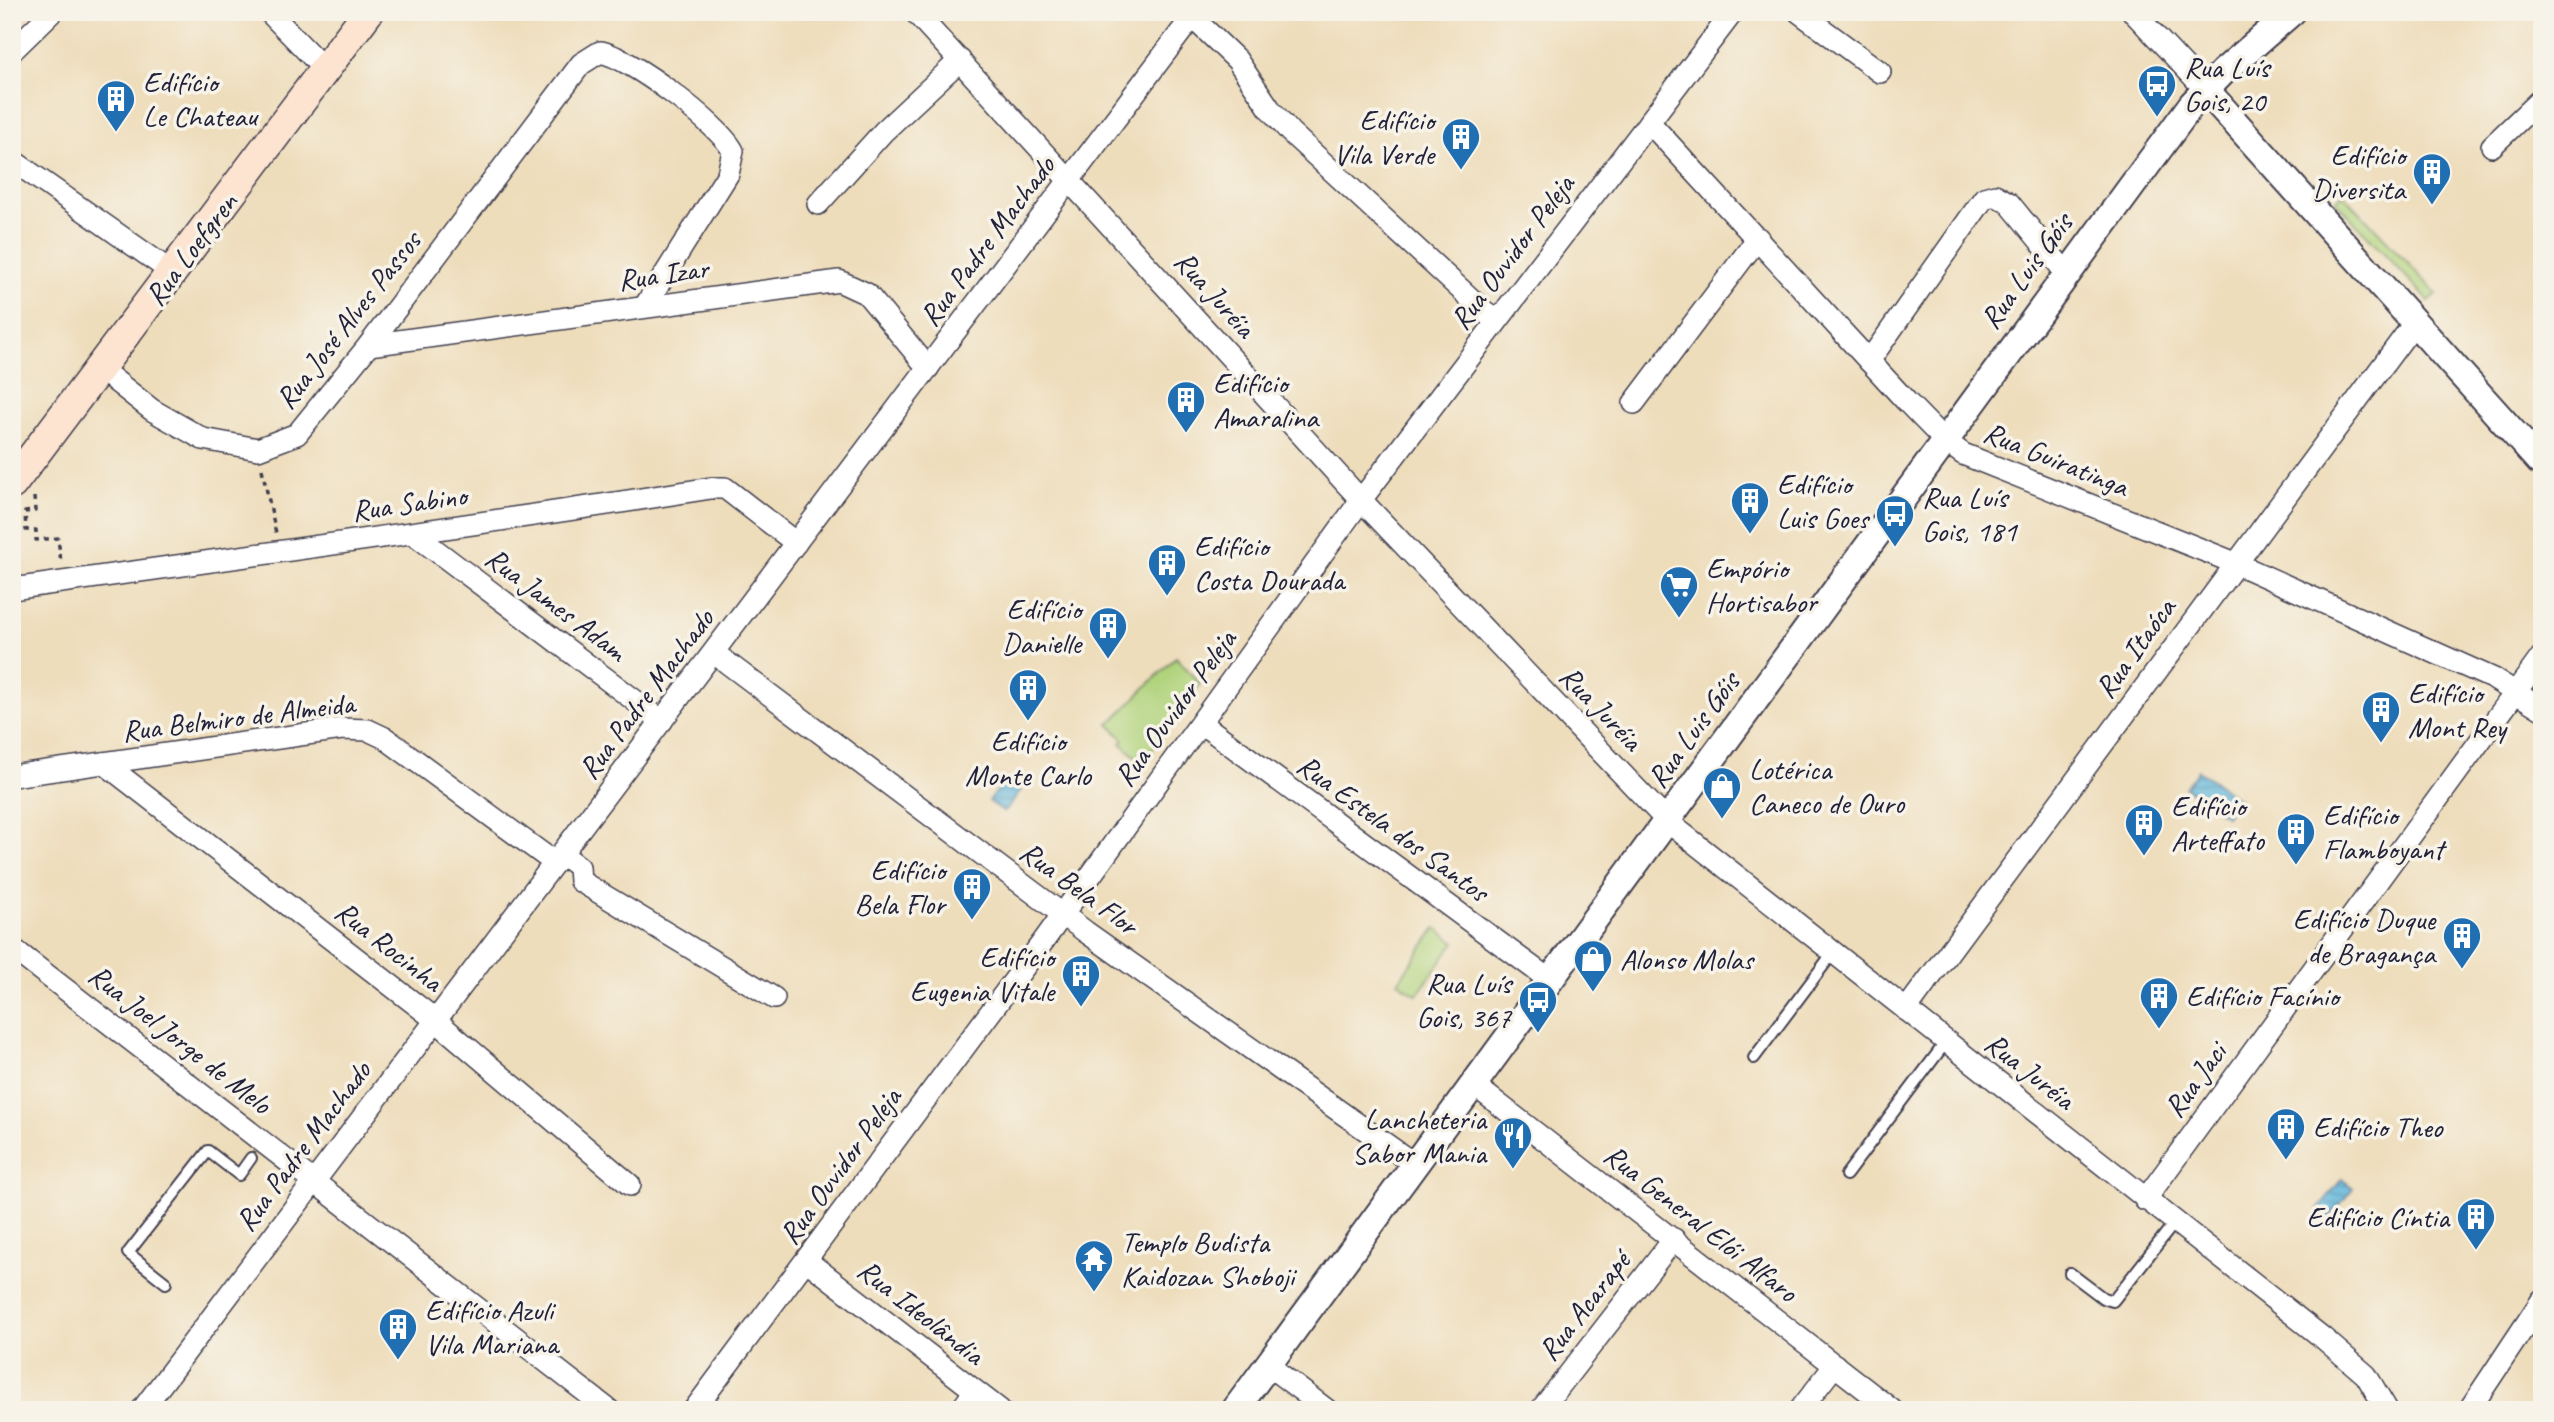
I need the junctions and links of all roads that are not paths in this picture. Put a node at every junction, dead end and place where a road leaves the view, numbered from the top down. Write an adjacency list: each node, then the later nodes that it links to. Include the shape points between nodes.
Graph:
1 (52, 12): 10 (street)
2 (269, 12): 12 (street)
3 (368, 12): 12 (main road, Rua Loefgren)
4 (915, 12): 11 (street, Rua Juréia)
5 (1734, 12): 16 (street, Rua Ouvidor Peleja)
6 (1799, 12): 13 (street)
7 (2133, 12): 14 (street)
8 (2292, 12): 14 (street, Rua Luis Góis)
9 (1194, 15): 19 (street, Rua Padre Machado); 25 (street, via 1237,60 1290,132)
10 (12, 51)
11 (960, 60): 19 (street, Rua Juréia); 20 (street, via 884,131)
12 (325, 70): 23 (main road, Rua Loefgren)
13 (1880, 72)
14 (2205, 89): 22 (street, Rua Luis Góis); 26 (street)
15 (2542, 98): 17 (street)
16 (1649, 122): 21 (street, Rua Guiratinga); 25 (street, Rua Ouvidor Peleja)
17 (2492, 146)
18 (12, 160): 23 (street)
19 (1070, 180): 30 (street, Rua Padre Machado); 35 (street, Rua Juréia)
20 (818, 204)
21 (1758, 238): 28 (street, Rua Guiratinga); 31 (street)
22 (2066, 272): 28 (street, via 2009,203 1995,195 1984,198); 32 (street, Rua Luis Góis)
23 (173, 273): 29 (main road, Rua Loefgren)
24 (645, 306): 27 (street, Rua Izar); 27 (street, Rua José Alves Passos, via 728,174 733,151 723,135 617,56 600,52 581,64); 30 (street, Rua Izar, via 839,281 867,295)
25 (1496, 322): 35 (street, Rua Ouvidor Peleja)
26 (2414, 322): 33 (street); 38 (street, Rua Itaóca)
27 (369, 345): 29 (street, Rua José Alves Passos, via 297,433 258,449 214,442 178,428)
28 (1869, 361): 32 (street, Rua Guiratinga)
29 (99, 368): 34 (main road, Rua Loefgren)
30 (928, 368): 37 (street, Rua Padre Machado)
31 (1634, 403)
32 (1944, 440): 38 (street, Rua Guiratinga, via 1989,467); 48 (street, Rua Luis Góis)
33 (2541, 462)
34 (14, 481)
35 (1361, 500): 45 (street, Rua Ouvidor Peleja); 48 (street, Rua Juréia)
36 (414, 534): 37 (street, Rua Sabino, via 725,488); 39 (street, Rua Sabino); 44 (street, Rua James Adam)
37 (796, 543): 40 (street, Rua Padre Machado)
38 (2235, 563): 42 (street, Rua Guiratinga); 55 (street, Rua Itaóca)
39 (12, 589)
40 (714, 653): 44 (street, Rua Padre Machado); 50 (street, Rua Bela Flor)
41 (2542, 656): 42 (street, Rua Jaci)
42 (2515, 691): 43 (street, Rua Guiratinga); 65 (street, Rua Jaci)
43 (2542, 709)
44 (662, 721): 49 (street, Rua Padre Machado)
45 (1201, 723): 50 (street, Rua Ouvidor Peleja); 53 (street, Rua Estela dos Santos)
46 (104, 763): 47 (street, Rua Belmiro de Almeida); 49 (street, Rua Belmiro de Almeida, via 342,729 368,730); 56 (street, Rua Rocinha)
47 (12, 776)
48 (1668, 822): 52 (street, Rua Juréia); 53 (street, Rua Luis Góis)
49 (558, 859): 54 (street, Rua Belmiro de Almeida, via 579,867 580,881); 56 (street, Rua Padre Machado)
50 (1062, 914): 61 (street, Rua Bela Flor); 68 (street, Rua Ouvidor Peleja)
51 (12, 948): 63 (street, Rua Joel Jorge de Melo)
52 (1832, 954): 55 (street, Rua Juréia); 58 (lane)
53 (1551, 981): 59 (street, Rua Luis Góis)
54 (774, 998)
55 (1906, 1010): 57 (street, Rua Juréia)
56 (435, 1021): 63 (street, Rua Padre Machado); 64 (street, Rua Rocinha)
57 (1946, 1042): 62 (lane); 65 (street, Rua Juréia)
58 (1754, 1058)
59 (1474, 1085): 61 (street, Rua Luis Góis); 67 (street, Rua General Elói Alfaro)
60 (251, 1158): 70 (lane, via 239,1175 208,1151 128,1253)
61 (1414, 1164): 72 (street, Rua Luis Góis)
62 (1846, 1175)
63 (314, 1180): 75 (street, Rua Padre Machado); 76 (street, Rua Joel Jorge de Melo)
64 (630, 1185)
65 (2145, 1200): 66 (street, Rua Juréia)
66 (2175, 1223): 69 (lane, via 2113,1301); 85 (street, Rua Juréia, via 2366,1375)
67 (1674, 1239): 73 (street, Rua General Elói Alfaro); 82 (street, Rua Acarapé)
68 (807, 1261): 74 (street, Rua Ideolândia); 77 (street, Rua Ouvidor Peleja)
69 (2070, 1273)
70 (166, 1283)
71 (2542, 1300): 86 (street)
72 (1268, 1365): 80 (street, Rua Luis Góis); 81 (street)
73 (1836, 1365): 83 (street); 84 (street, Rua General Elói Alfaro)
74 (973, 1389): 78 (street); 79 (street, Rua Ideolândia)
75 (142, 1410)
76 (610, 1410)
77 (694, 1410)
78 (958, 1410)
79 (1000, 1410)
80 (1235, 1410)
81 (1327, 1410)
82 (1541, 1410)
83 (1800, 1410)
84 (1892, 1410)
85 (2387, 1410)
86 (2469, 1410)

